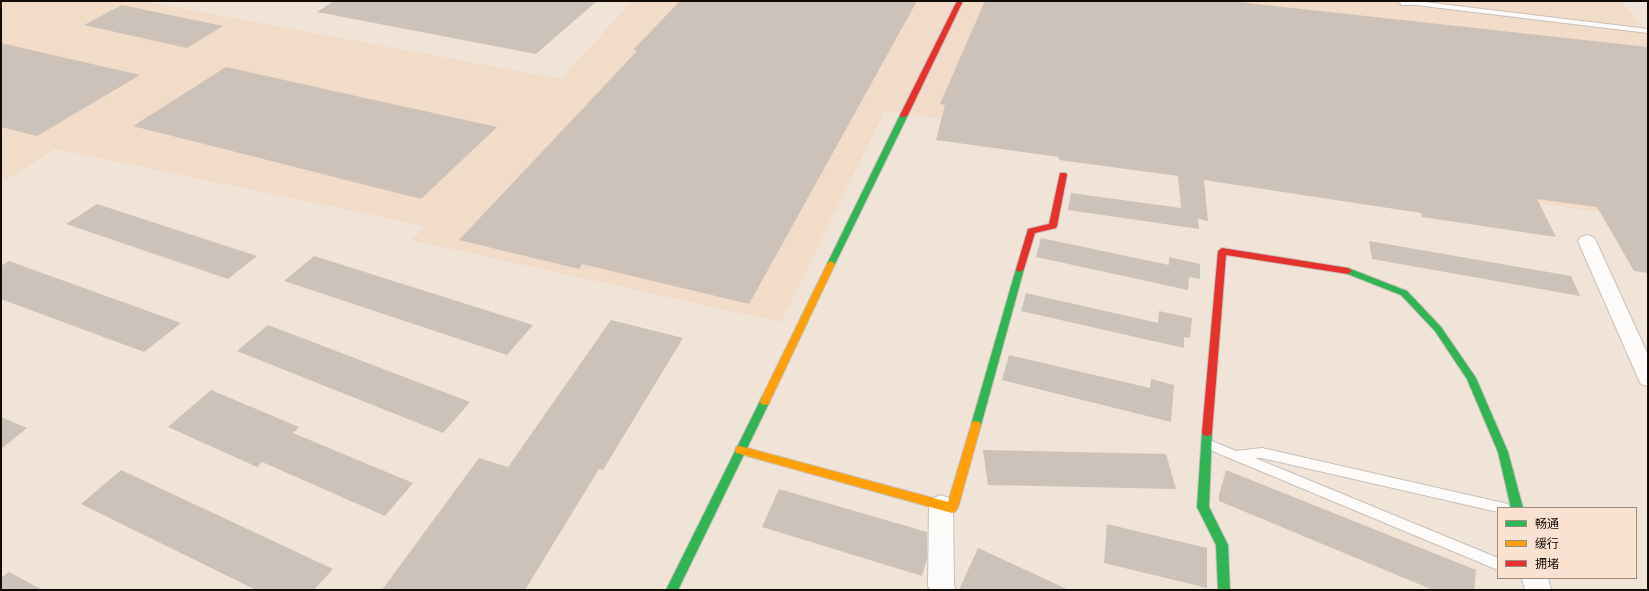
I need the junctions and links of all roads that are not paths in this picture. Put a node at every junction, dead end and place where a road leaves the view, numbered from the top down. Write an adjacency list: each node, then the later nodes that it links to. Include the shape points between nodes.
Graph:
1 (960, 1): 8 (street)
2 (1403, 1): 3 (lane)
3 (1648, 31)
4 (1063, 175): 10 (street, via 1053,226 1031,231 952,508)
5 (1586, 241): 6 (street)
6 (1648, 378)
7 (1206, 444): 9 (lane); 12 (street, via 1222,251 1350,271 1404,293 1438,330 1471,378 1503,452); 16 (street, via 1203,507 1222,545)
8 (740, 450): 10 (street); 14 (street)
9 (1233, 455): 11 (lane, via 1262,453); 13 (lane)
10 (941, 505): 15 (street)
11 (1500, 507)
12 (1517, 507)
13 (1497, 564)
14 (672, 590)
15 (943, 590)
16 (1224, 590)

